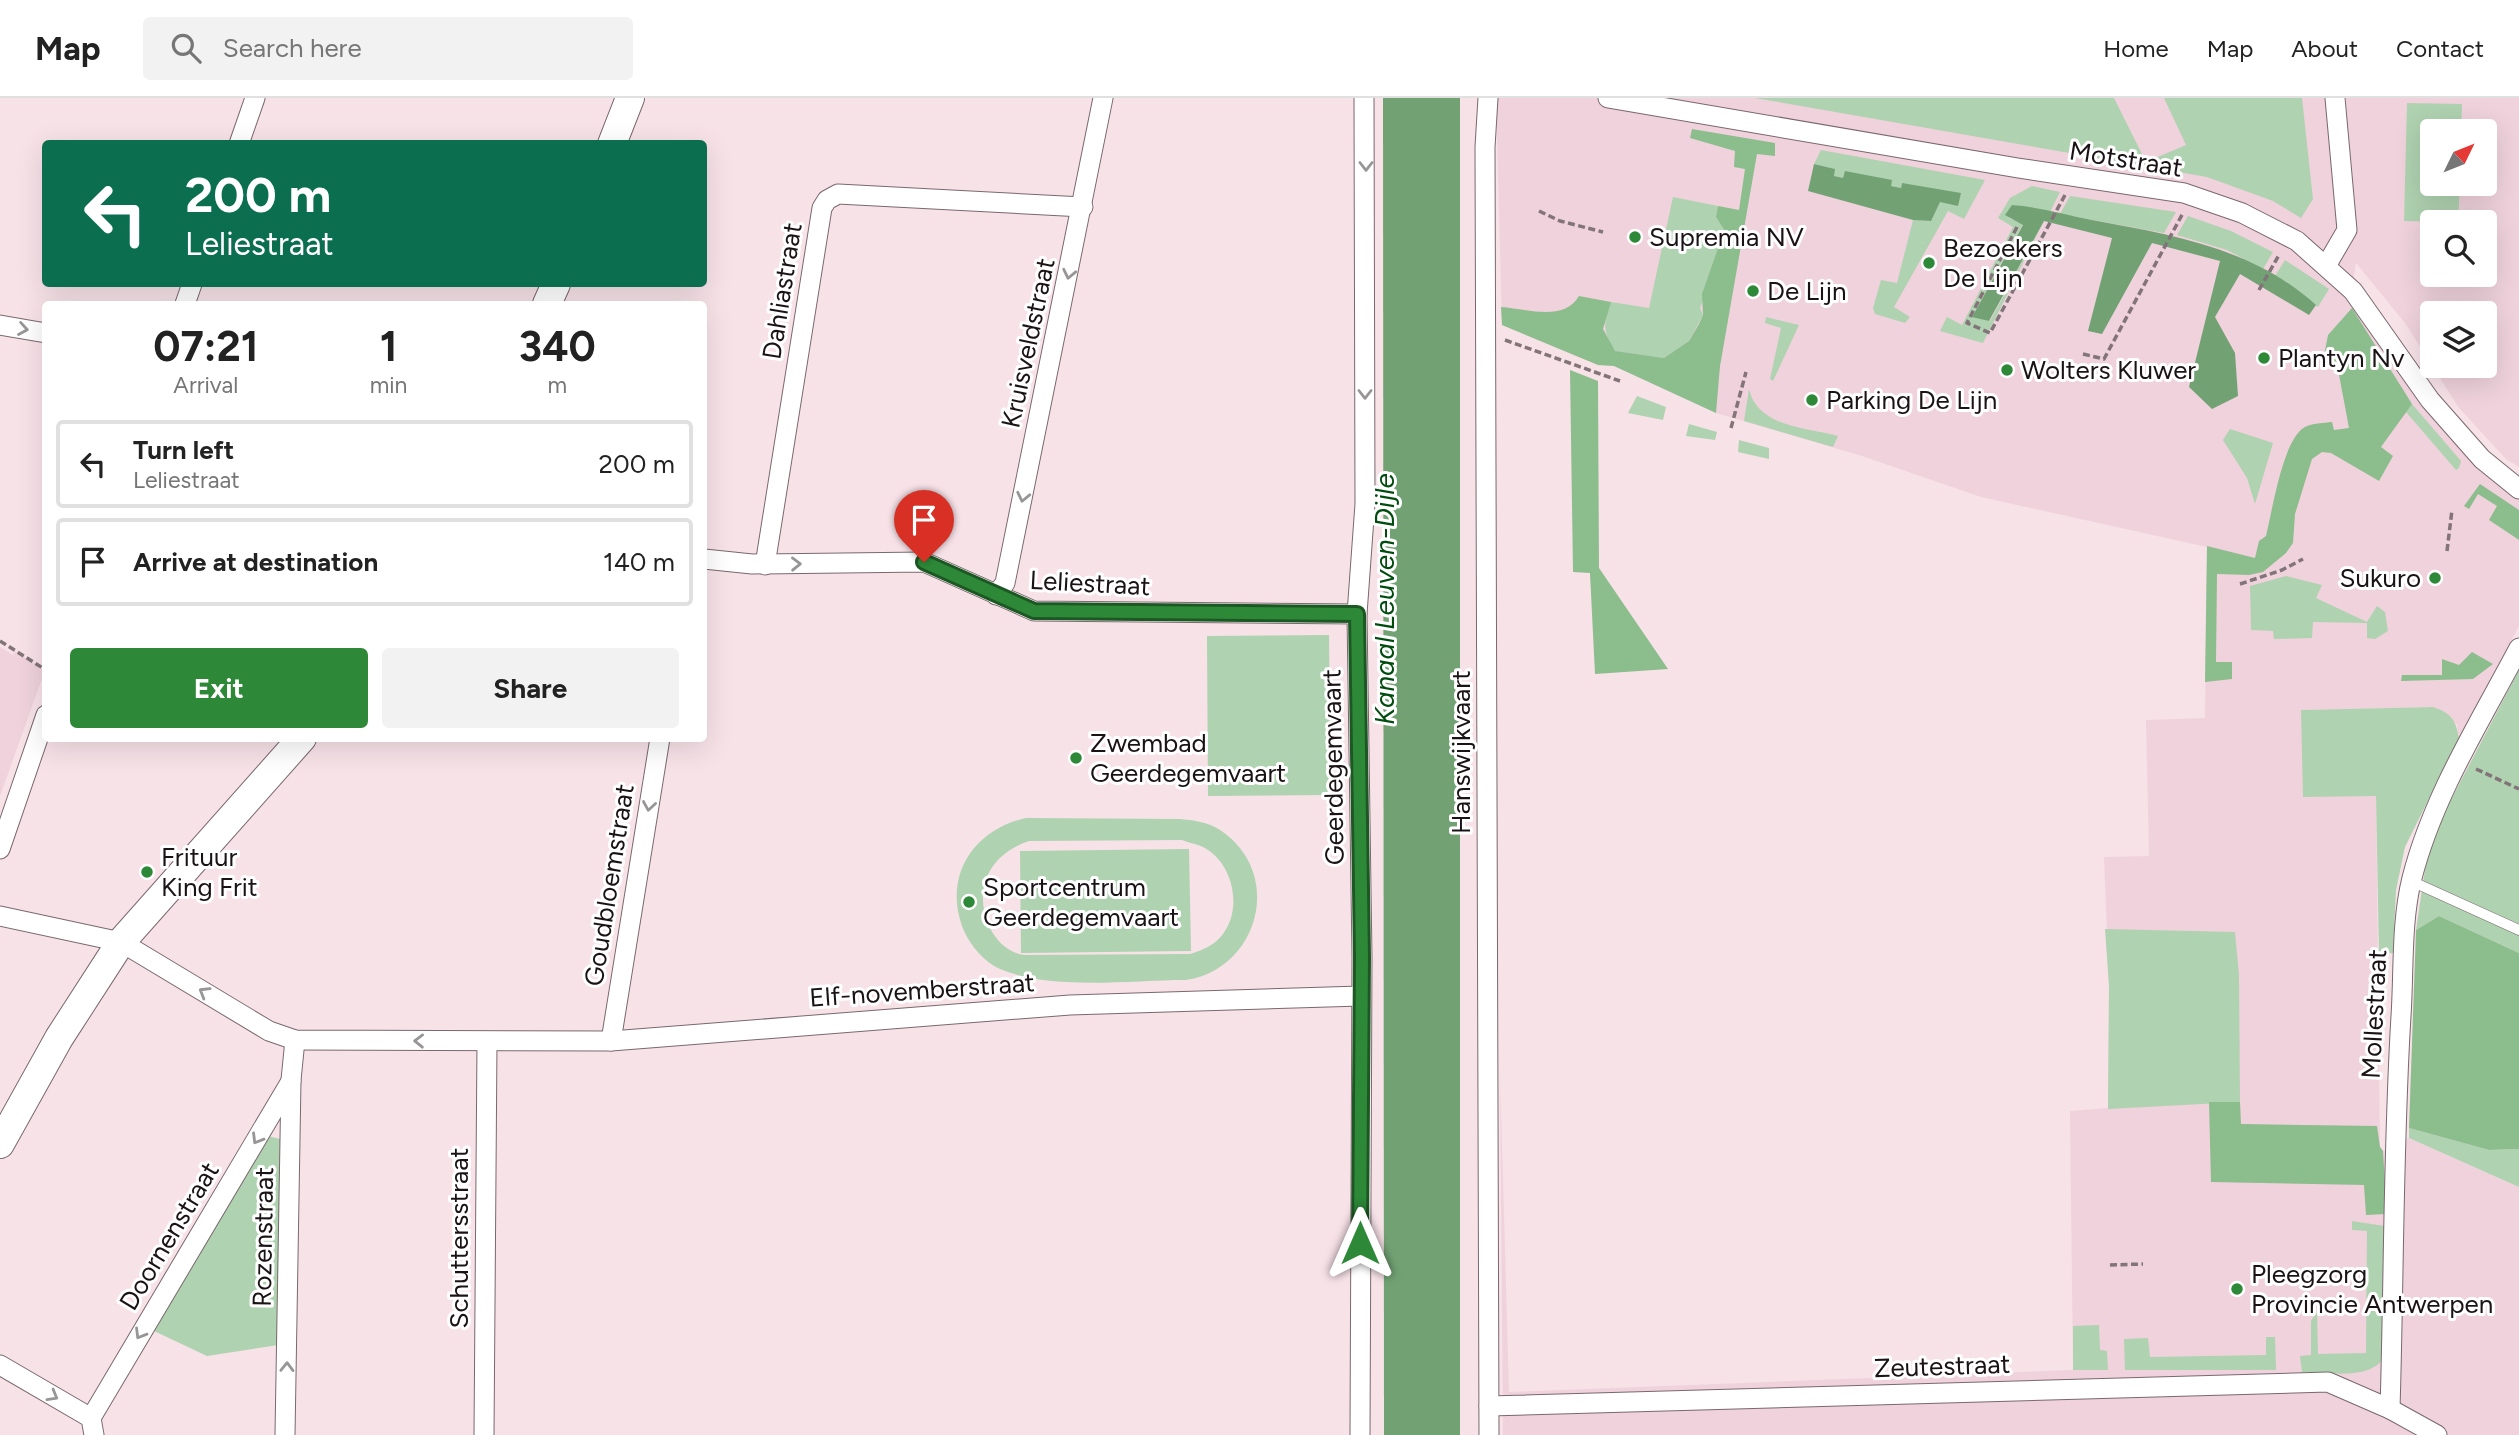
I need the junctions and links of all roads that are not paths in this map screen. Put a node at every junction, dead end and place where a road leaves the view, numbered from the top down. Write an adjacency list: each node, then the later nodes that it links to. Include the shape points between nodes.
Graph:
1 (255, 98): 8 (street)
2 (630, 98): 9 (street)
3 (1103, 98): 10 (street, Kruisveldstraat)
4 (1364, 98): 18 (street, Geerdegemvaart, one-way to 18, via 1365,504)
5 (1488, 98): 35 (street, Hanswijkvaart)
6 (1608, 98): 11 (street, Motstraat, via 2185,193 2242,213 2297,241)
7 (2336, 98): 11 (street, via 2347,230)
8 (240, 140)
9 (614, 140)
10 (1083, 207): 16 (street, Dahliastraat, via 838,194 827,200 822,208); 17 (street, Kruisveldstraat, one-way to 17, via 1005,583)
11 (2326, 266): 14 (street, Motstraat, via 2353,291 2430,400 2482,459)
12 (0, 325): 13 (street, one-way to 13)
13 (42, 332)
14 (2519, 489)
15 (707, 559): 16 (street, Leliestraat)
16 (765, 565): 17 (street, Leliestraat, one-way to 17, via 924,562)
17 (996, 595): 18 (street, Leliestraat, via 1034,611)
18 (1357, 614): 28 (street, Geerdegemvaart)
19 (2519, 648): 24 (street, Mollestraat, via 2425,833)
20 (42, 727): 23 (street)
21 (298, 742): 27 (street)
22 (659, 742): 30 (street, Goudbloemstraat, one-way to 30)
23 (0, 849)
24 (2411, 881): 26 (lane); 36 (street, Mollestraat, via 2396,1107)
25 (0, 916): 27 (street)
26 (2519, 930)
27 (121, 942): 29 (street, one-way to 27, via 269,1031); 33 (street, via 59,1038)
28 (1361, 996): 30 (street, Elf-novemberstraat, via 1070,1005); 40 (street, Geerdegemvaart)
29 (295, 1040): 31 (street, Elf-novemberstraat, one-way to 29); 32 (street, Rozenstraat)
30 (611, 1041): 31 (street, Elf-novemberstraat)
31 (487, 1042): 39 (street, Schuttersstraat)
32 (292, 1080): 37 (street, Doornenstraat, one-way to 37); 38 (street, Rozenstraat, one-way to 32)
33 (0, 1144)
34 (0, 1365): 37 (street, one-way to 37)
35 (1489, 1406): 36 (street, Zeutestraat, via 2328,1382); 41 (street, Hanswijkvaart)
36 (2390, 1409): 42 (street, Zeutestraat)
37 (93, 1426)
38 (285, 1435)
39 (484, 1435)
40 (1360, 1435)
41 (1489, 1435)
42 (2437, 1435)

